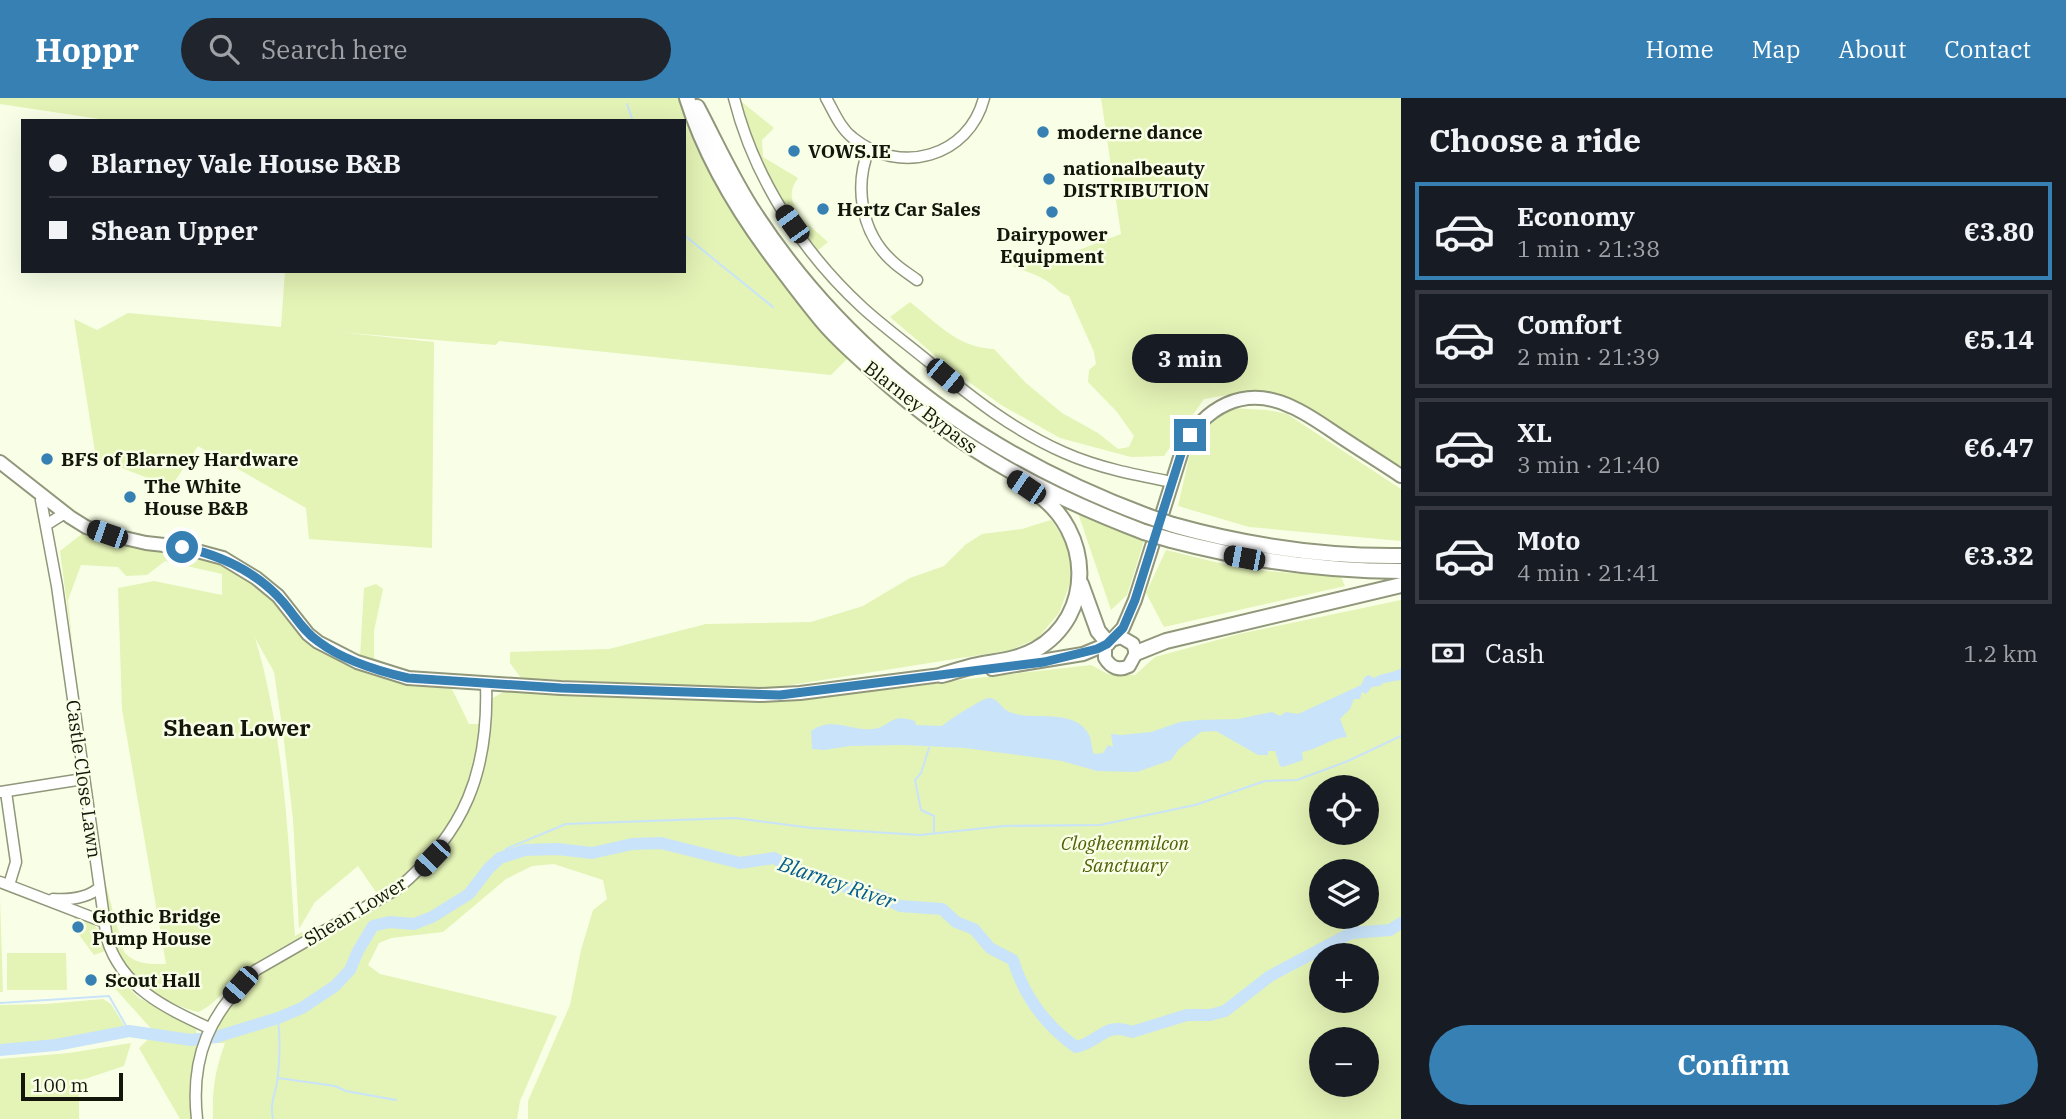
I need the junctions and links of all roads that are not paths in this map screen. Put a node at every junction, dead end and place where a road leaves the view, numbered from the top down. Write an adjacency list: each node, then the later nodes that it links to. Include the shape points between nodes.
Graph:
1 (687, 98): 8 (highway, Blarney Bypass, via 698,133 730,195 817,314 870,368)
2 (693, 98): 15 (highway, Blarney Bypass, bridge, via 741,192 774,242 834,316 958,422 1082,491 1173,525 1296,552)
3 (734, 98): 11 (street, via 756,163 780,208 815,256 862,307 981,406 1023,433 1108,469)
4 (826, 98): 6 (street, via 843,128)
5 (984, 98): 6 (street, via 972,125 937,153 897,159)
6 (869, 149): 7 (street, via 861,180 865,215 886,254)
7 (917, 280)
8 (960, 440): 16 (highway, Blarney Bypass, bridge, via 1045,490 1144,532 1268,562); 17 (highway, via 1055,508 1078,550)
9 (0, 462): 12 (main road)
10 (1401, 476): 11 (main road, via 1293,407 1253,398 1216,408 1198,423)
11 (1172, 482): 19 (main road)
12 (45, 497): 13 (main road); 14 (street, Castle Close Lawn, via 41,500)
13 (65, 513): 14 (street); 25 (main road, via 107,534 223,558 270,589 318,642 357,662 408,678)
14 (46, 525): 26 (street, Castle Close Lawn)
15 (1396, 555)
16 (1401, 571)
17 (1080, 581): 20 (highway, via 1098,631); 24 (highway, via 1069,615 1047,642 1019,657)
18 (1401, 585): 21 (highway)
19 (1135, 600): 20 (main road, via 1123,628); 21 (main road)
20 (1109, 642): 21 (main road, via 1121,637); 22 (main road); 23 (main road, via 1083,654)
21 (1133, 647): 22 (main road, via 1129,666 1112,667)
22 (1105, 659): 23 (main road)
23 (1044, 662): 24 (main road)
24 (942, 675): 25 (main road, via 780,695)
25 (486, 684): 32 (street, Shean Lower, via 484,744 472,792 457,824 432,858 397,889 256,970)
26 (83, 779): 27 (street); 29 (street, Castle Close Lawn)
27 (3, 792): 28 (street, via 16,862)
28 (4, 884): 30 (street)
29 (99, 888): 30 (street, via 80,898); 31 (street, Castle Close Lawn)
30 (41, 898): 31 (street)
31 (104, 922): 33 (street, Castle Close Lawn, via 111,951 130,981 149,997)
32 (216, 1016): 33 (street); 34 (street, Shean Lower)
33 (195, 1021): 34 (street, Castle Close Lawn)
34 (208, 1032): 35 (street, Shean Lower, via 194,1097)
35 (197, 1119)

